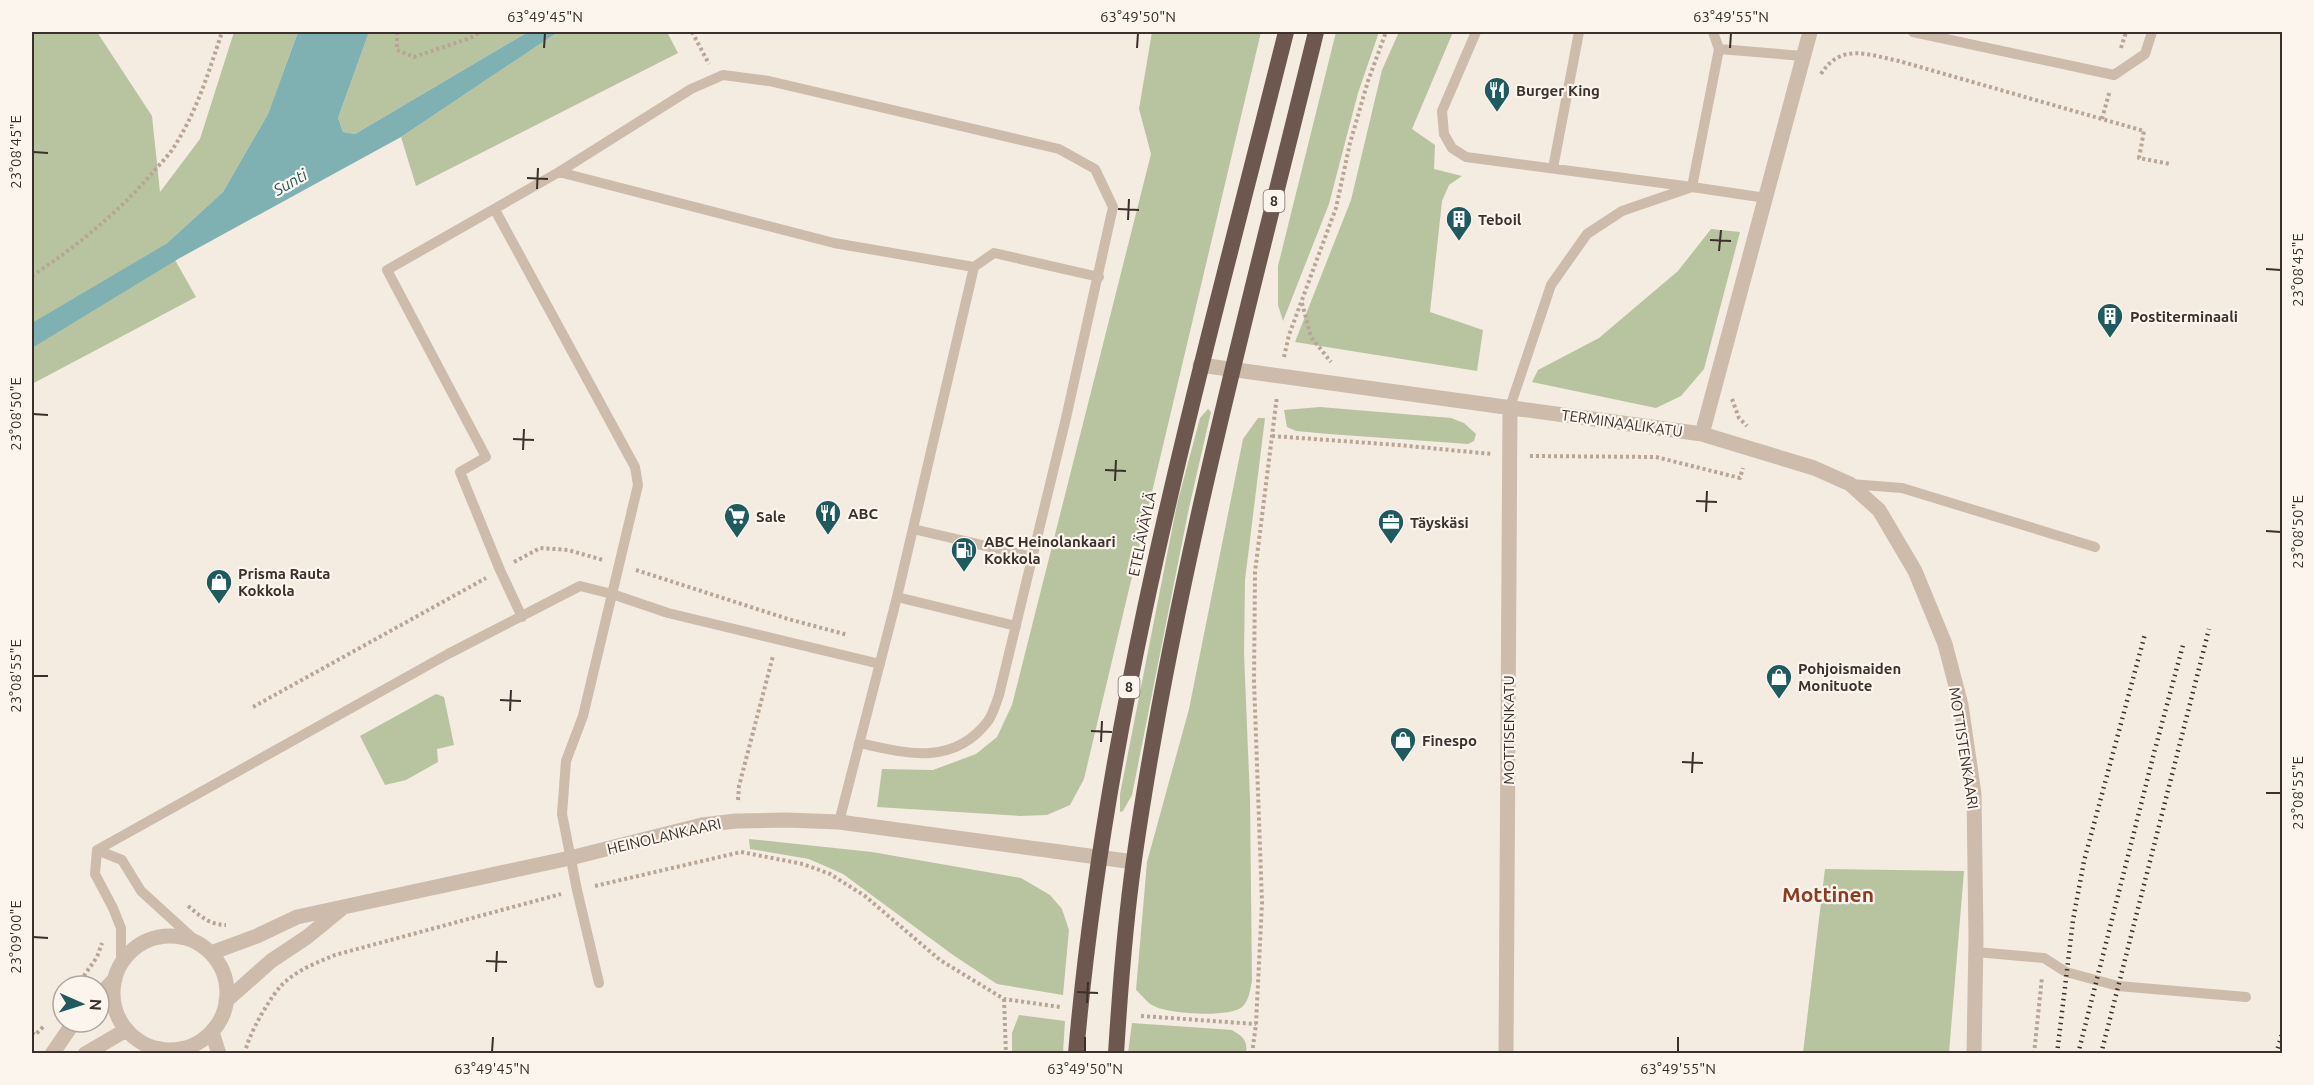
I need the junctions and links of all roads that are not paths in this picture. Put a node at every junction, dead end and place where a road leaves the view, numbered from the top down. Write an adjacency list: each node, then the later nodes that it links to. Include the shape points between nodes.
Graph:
1 (1286, 32): 18 (highway, ETELÄVÄYLÄ / 8)
2 (1316, 32): 19 (highway, 8)
3 (1476, 32): 11 (lane, via 1442,111 1444,134 1452,148 1466,157)
4 (1579, 32): 11 (lane)
5 (1713, 32): 9 (lane)
6 (1810, 32): 10 (street, TERMINAALIKATU)
7 (1913, 32): 8 (lane, via 2114,75 2145,54)
8 (2152, 32)
9 (1719, 49): 10 (lane); 13 (lane)
10 (1803, 56): 14 (street, TERMINAALIKATU)
11 (1553, 168): 13 (lane)
12 (559, 172): 15 (lane); 16 (lane, via 834,243); 17 (lane, via 691,89 716,78 723,75 769,81 1059,149 1095,169 1113,207)
13 (1692, 187): 14 (lane); 20 (lane, via 1622,211 1587,234 1551,285)
14 (1766, 198): 21 (street, TERMINAALIKATU)
15 (495, 210): 26 (lane, via 635,467 638,485); 28 (lane, via 387,270 486,457 460,472)
16 (974, 267): 17 (lane, via 994,253); 23 (lane)
17 (1099, 277): 25 (lane)
18 (1200, 365): 19 (street, TERMINAALIKATU); 34 (highway, ETELÄVÄYLÄ / 8, via 1135,649)
19 (1233, 370): 20 (street, TERMINAALIKATU); 36 (highway, 8, via 1171,645)
20 (1510, 408): 21 (street, TERMINAALIKATU); 56 (street, MOTTISENKATU)
21 (1702, 434): 22 (street, MOTTISTENKAARI, via 1814,468)
22 (1850, 484): 24 (lane, via 1902,488); 39 (street, MOTTISTENKAARI, via 1879,510 1915,571 1945,644 1961,705 1974,794)
23 (913, 529): 25 (lane); 27 (lane)
24 (2095, 547)
25 (1033, 557): 29 (lane)
26 (612, 594): 28 (lane, via 580,586); 30 (lane, via 668,613); 35 (lane, via 583,716 566,761 562,814)
27 (897, 597): 29 (lane); 30 (lane)
28 (522, 617): 33 (lane, via 447,654)
29 (1016, 626): 31 (lane, via 989,720 970,738 928,755)
30 (880, 664): 31 (lane)
31 (860, 743): 32 (lane)
32 (839, 822): 34 (street, HEINOLANKAARI); 35 (street, HEINOLANKAARI, via 736,821 702,825)
33 (98, 850): 38 (lane, via 122,860 141,891); 41 (lane, via 94,874 121,928)
34 (1098, 857): 36 (street, HEINOLANKAARI); 54 (highway, ETELÄVÄYLÄ / 8)
35 (570, 858): 37 (street, HEINOLANKAARI); 43 (lane)
36 (1134, 862): 55 (highway, 8)
37 (343, 908): 40 (street, HEINOLANKAARI, via 297,917); 46 (street, HEINOLANKAARI, via 271,961)
38 (197, 942): 40 (street); 41 (street, via 163,936 132,950)
39 (1976, 952): 45 (lane, via 2044,958 2066,972 2118,986); 57 (street, MOTTISTENKAARI)
40 (211, 953): 46 (street, via 226,984)
41 (121, 964): 42 (street)
42 (115, 979): 44 (street); 47 (street, via 113,996)
43 (599, 982)
44 (111, 983)
45 (2246, 998)
46 (226, 1001): 48 (street)
47 (126, 1030): 50 (street); 52 (street)
48 (212, 1032): 50 (street, via 180,1049); 53 (street)
49 (65, 1034): 51 (street)
50 (162, 1051)
51 (52, 1053)
52 (85, 1053)
53 (219, 1053)
54 (1076, 1053)
55 (1116, 1053)
56 (1506, 1053)
57 (1974, 1053)

